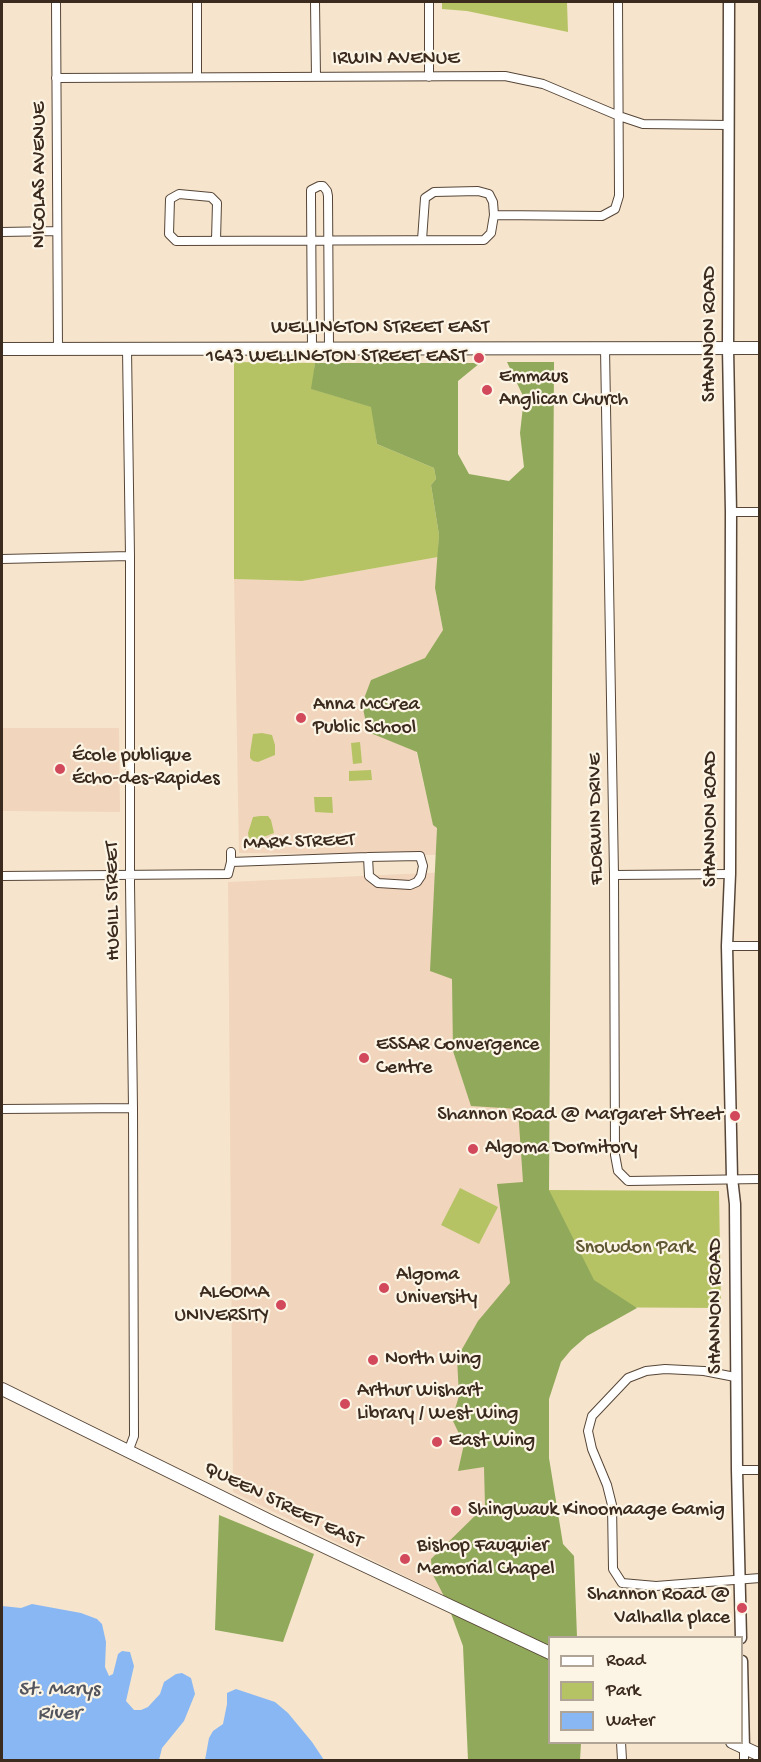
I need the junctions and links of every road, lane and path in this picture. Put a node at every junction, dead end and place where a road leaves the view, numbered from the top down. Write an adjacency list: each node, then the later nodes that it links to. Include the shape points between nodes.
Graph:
1 (56, 2): 10 (street, NICOLAS AVENUE)
2 (197, 2): 7 (street)
3 (315, 2): 8 (street)
4 (429, 2): 9 (street)
5 (618, 2): 11 (street)
6 (729, 2): 12 (street, SHANNON ROAD)
7 (197, 77): 8 (street, IRWIN AVENUE); 10 (street, IRWIN AVENUE)
8 (316, 77): 9 (street, IRWIN AVENUE)
9 (429, 77): 11 (street, IRWIN AVENUE, via 505,76 543,84)
10 (56, 78): 15 (street, NICOLAS AVENUE)
11 (619, 116): 12 (street, IRWIN AVENUE, via 643,124); 13 (street, via 620,196 615,209 602,216)
12 (728, 125): 23 (street, SHANNON ROAD)
13 (494, 215): 19 (street, via 491,233 484,240); 19 (street, via 489,194 434,192 425,198)
14 (2, 231): 15 (street)
15 (57, 231): 26 (street, NICOLAS AVENUE)
16 (216, 240): 16 (street, via 217,203 211,196 179,194 170,199 169,234 176,241); 17 (street)
17 (311, 240): 18 (street); 18 (street, via 311,190 323,186 328,196); 20 (street)
18 (329, 240): 19 (street); 21 (street)
19 (422, 240)
20 (312, 348): 21 (main road, WELLINGTON STREET EAST); 27 (main road, WELLINGTON STREET EAST)
21 (329, 348): 22 (main road, WELLINGTON STREET EAST)
22 (605, 348): 23 (main road, WELLINGTON STREET EAST); 37 (street, FLORWIN DRIVE)
23 (728, 348): 24 (main road, WELLINGTON STREET EAST); 28 (street, SHANNON ROAD)
24 (759, 348)
25 (2, 349): 26 (main road, WELLINGTON STREET EAST)
26 (58, 349): 27 (main road, WELLINGTON STREET EAST)
27 (127, 349): 30 (street, HUGILL STREET)
28 (731, 512): 29 (street); 36 (street, SHANNON ROAD)
29 (759, 512)
30 (130, 556): 31 (street); 35 (street, HUGILL STREET)
31 (2, 558)
32 (231, 852): 34 (street)
33 (368, 857): 33 (street, MARK STREET, via 420,856 421,876 410,885 378,883 369,876); 34 (street, MARK STREET)
34 (231, 862): 35 (street, MARK STREET, via 228,874)
35 (130, 874): 38 (street, MARK STREET); 41 (street, HUGILL STREET)
36 (730, 874): 37 (street); 39 (street, SHANNON ROAD)
37 (614, 875): 43 (street, FLORWIN DRIVE, via 618,1171 628,1180)
38 (2, 876)
39 (728, 946): 40 (street); 43 (street, SHANNON ROAD)
40 (759, 946)
41 (133, 1108): 42 (street); 47 (street, HUGILL STREET, via 134,1436)
42 (2, 1109)
43 (732, 1178): 44 (street, FLORWIN DRIVE); 45 (street, SHANNON ROAD)
44 (759, 1179)
45 (735, 1377): 48 (street, SHANNON ROAD); 51 (street, via 704,1371 646,1371 628,1378 592,1416 588,1431 612,1505 613,1569 622,1583 656,1586)
46 (2, 1389): 47 (main road, QUEEN STREET EAST)
47 (128, 1452): 53 (main road, QUEEN STREET EAST)
48 (737, 1470): 49 (street); 51 (street, SHANNON ROAD)
49 (759, 1470)
50 (759, 1578): 51 (street)
51 (739, 1580): 52 (street, SHANNON ROAD)
52 (741, 1636)
53 (548, 1653)
54 (743, 1724): 57 (street)
55 (621, 1744): 59 (street)
56 (733, 1744): 57 (main road)
57 (744, 1755): 58 (main road)
58 (759, 1755)
59 (622, 1761)

